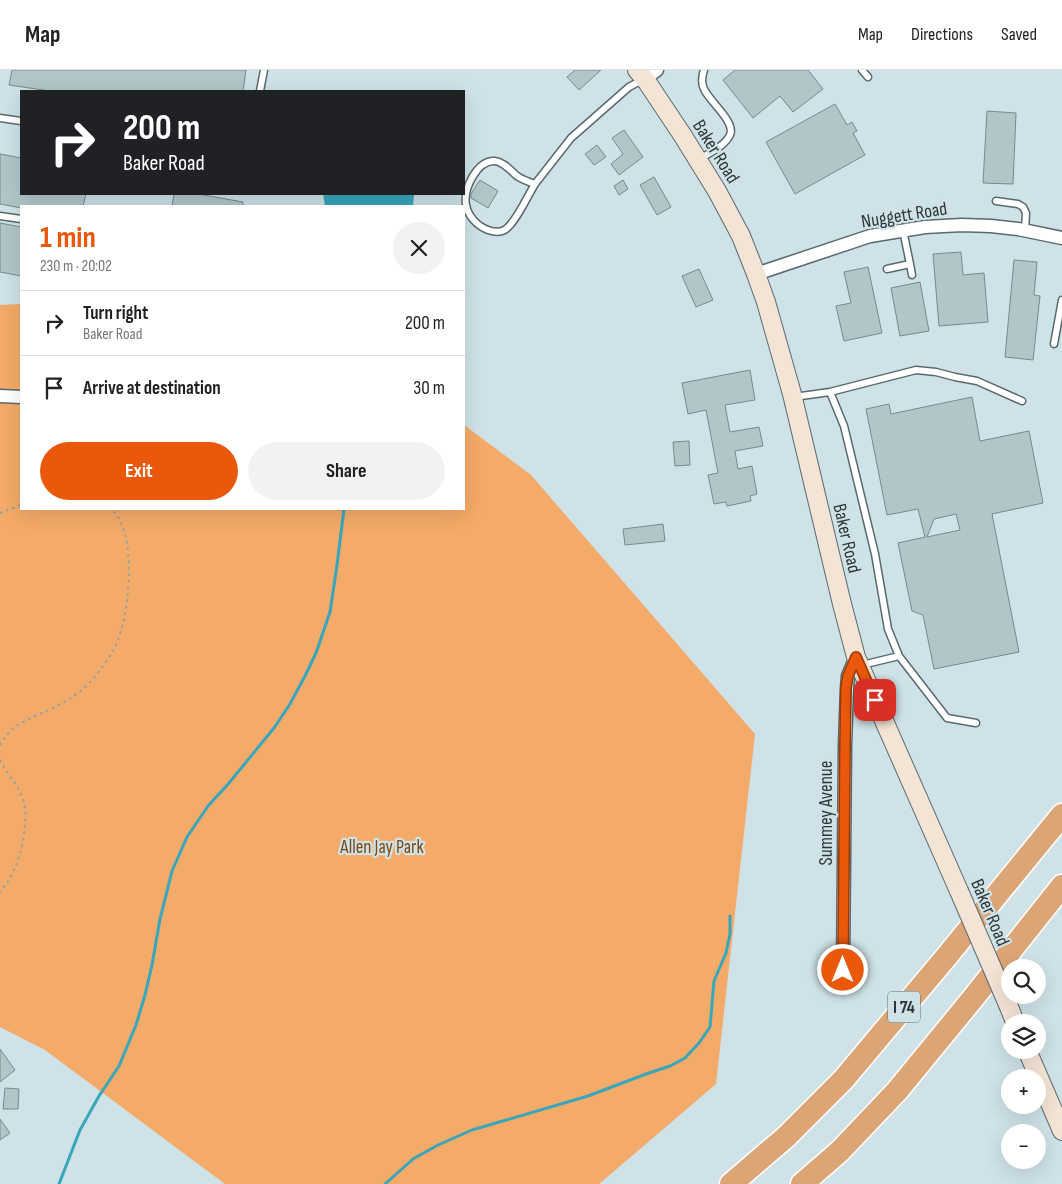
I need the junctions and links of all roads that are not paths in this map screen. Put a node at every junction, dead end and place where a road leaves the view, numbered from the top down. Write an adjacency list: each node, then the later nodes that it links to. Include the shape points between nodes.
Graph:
1 (264, 70): 6 (lane)
2 (704, 70): 9 (lane, via 704,90 728,121 731,130 723,144)
3 (862, 70): 5 (lane)
4 (646, 73): 9 (street, Baker Road); 10 (lane, via 571,138)
5 (868, 77)
6 (260, 90)
7 (0, 118): 8 (lane)
8 (20, 121)
9 (698, 160): 19 (street, Baker Road, via 741,236)
10 (535, 184): 10 (lane, via 516,175 501,162 483,165 476,171 466,195 471,218 492,232 507,229)
11 (996, 201): 15 (lane, via 1023,207)
12 (0, 216): 13 (lane)
13 (20, 219)
14 (903, 230): 15 (street, Nuggett Road, via 962,225); 17 (lane); 19 (street, Nuggett Road, via 870,236)
15 (1025, 231): 16 (street, Nuggett Road)
16 (1062, 238)
17 (910, 264): 18 (lane); 20 (lane)
18 (887, 269)
19 (756, 274): 26 (street, Baker Road)
20 (912, 275)
21 (1062, 300): 22 (lane)
22 (1054, 344)
23 (830, 392): 26 (lane); 27 (lane, via 916,370 977,381); 28 (lane, via 844,426 876,554 888,629)
24 (0, 396): 25 (street)
25 (20, 397)
26 (793, 397): 29 (street, Baker Road)
27 (1022, 401)
28 (899, 656): 29 (lane); 30 (lane, via 946,718)
29 (858, 661): 33 (street, Summey Avenue, via 848,676 846,688); 34 (street, Baker Road, bridge)
30 (976, 723)
31 (1062, 815): 38 (highway, I 74, via 843,1080 786,1138)
32 (1062, 886): 39 (highway, I 74, via 897,1091 840,1151)
33 (843, 970)
34 (1012, 1014)
35 (1032, 1059): 36 (street)
36 (1058, 1112): 37 (street)
37 (1062, 1131)
38 (731, 1184)
39 (802, 1184)

